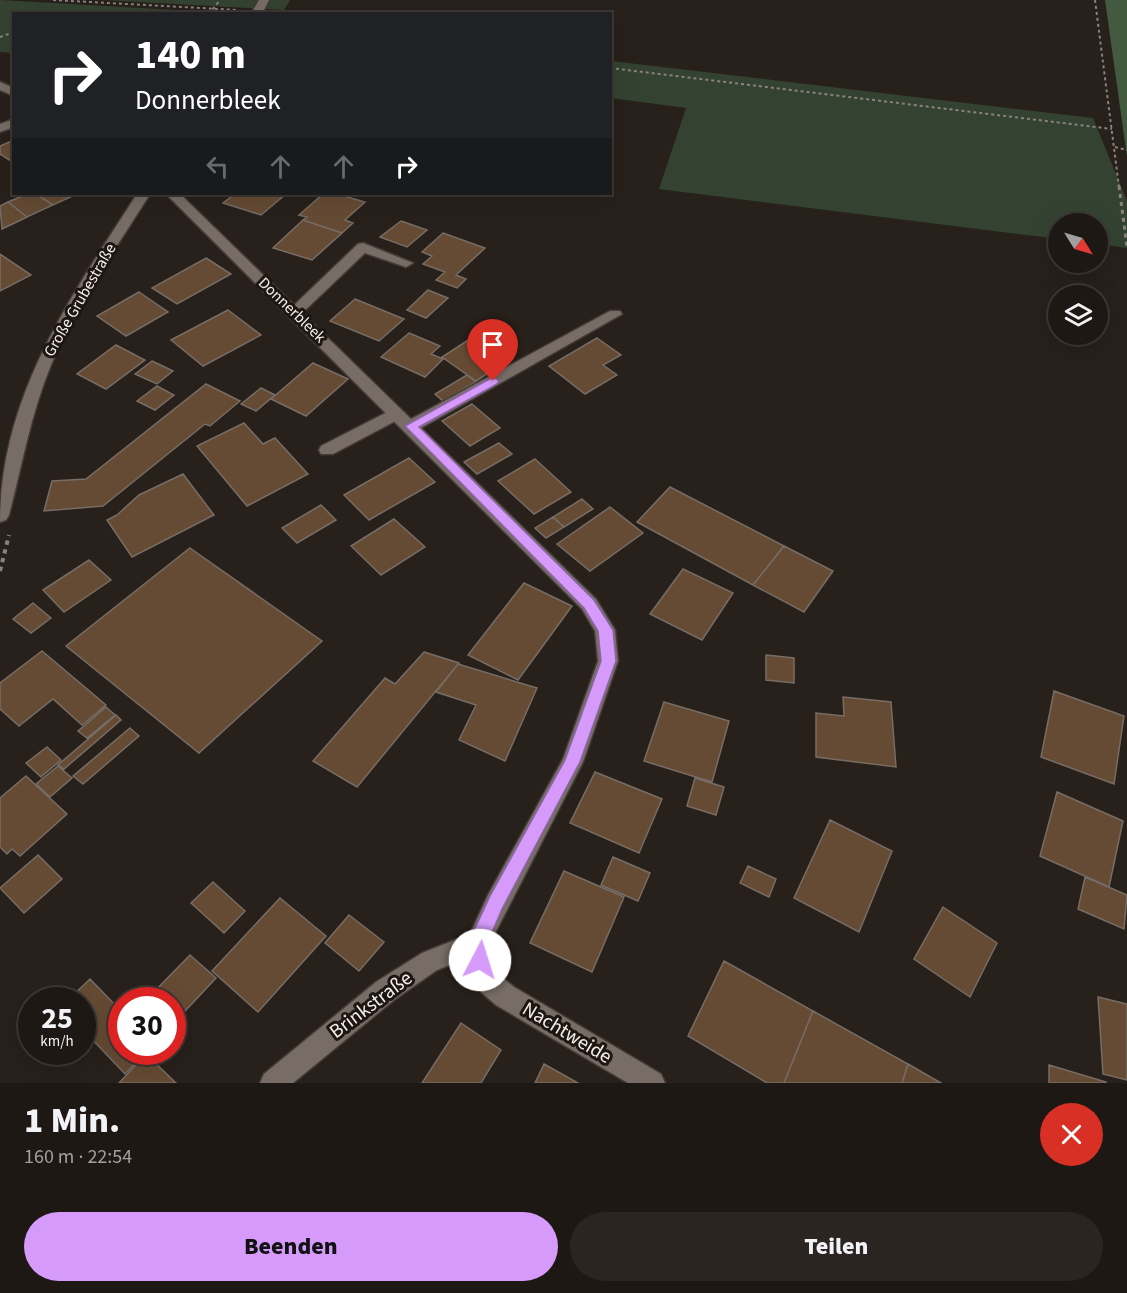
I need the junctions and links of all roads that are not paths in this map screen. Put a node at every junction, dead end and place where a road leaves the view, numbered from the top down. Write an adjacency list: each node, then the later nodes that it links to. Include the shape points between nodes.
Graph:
1 (264, 0): 2 (street)
2 (256, 12)
3 (142, 195): 11 (street, Große Grubestraße, via 78,299 44,364)
4 (173, 195): 6 (street, Donnerbleek)
5 (406, 263): 6 (street, via 363,247)
6 (294, 313): 8 (street, Donnerbleek)
7 (615, 314): 9 (street)
8 (397, 413): 9 (street, Donnerbleek); 10 (street)
9 (411, 426): 12 (street, Donnerbleek, via 589,604 605,630 609,661 572,762)
10 (327, 450)
11 (0, 515)
12 (478, 944): 13 (street, Brinkstraße, via 430,961 385,991); 14 (street, Nachtweide, via 483,977 505,996)
13 (273, 1083)
14 (652, 1083)

